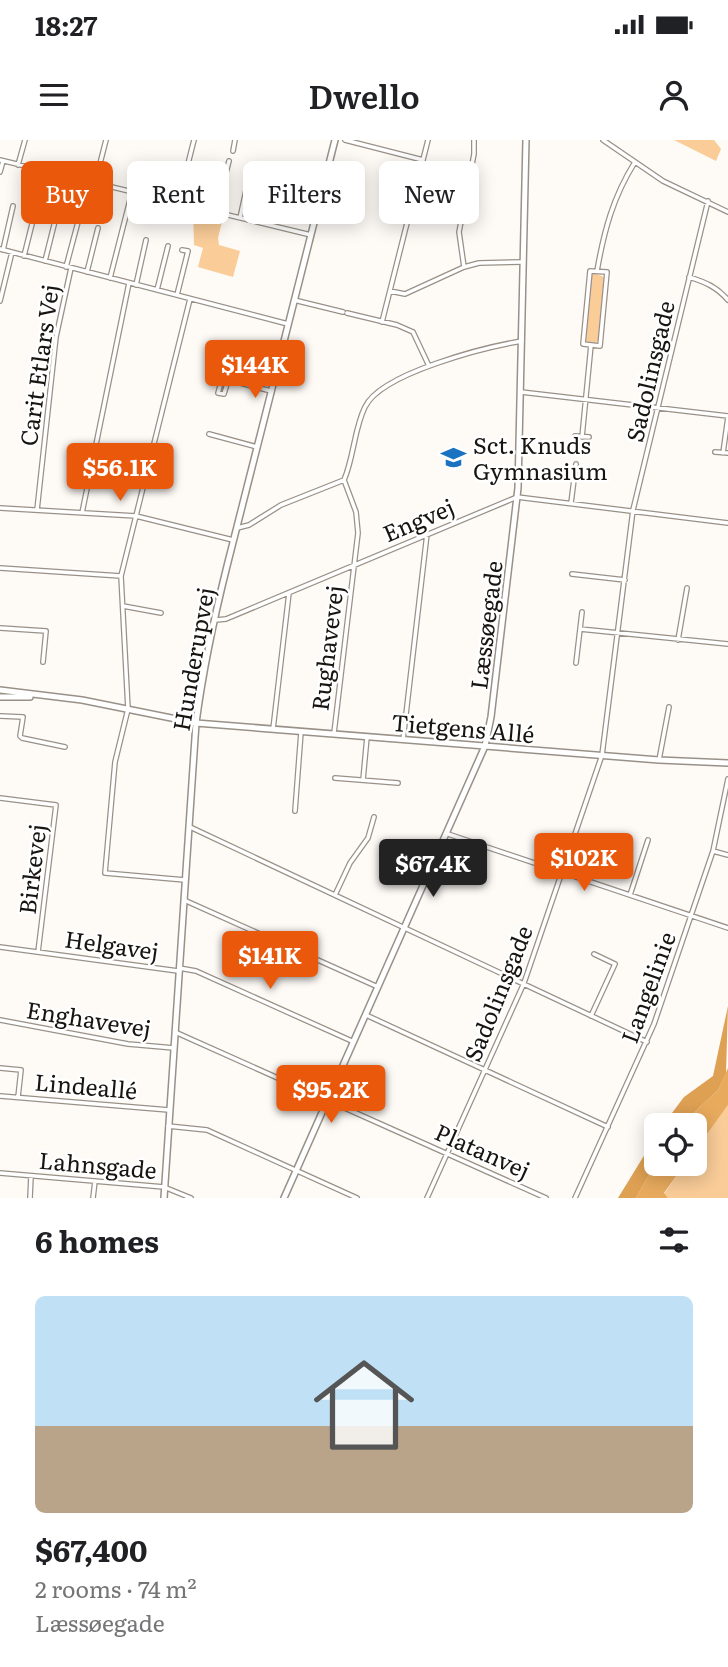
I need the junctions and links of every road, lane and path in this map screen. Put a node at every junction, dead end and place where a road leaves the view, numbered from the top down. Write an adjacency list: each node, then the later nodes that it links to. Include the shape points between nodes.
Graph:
1 (25, 140): 17 (street)
2 (106, 140): 14 (street)
3 (194, 140): 15 (street)
4 (235, 140): 11 (street)
5 (335, 140): 32 (street, Hunderupvej)
6 (345, 140): 13 (street)
7 (428, 140): 13 (street)
8 (474, 140): 42 (street, via 459,232)
9 (526, 140): 40 (street, Læssøegade)
10 (603, 140): 16 (street)
11 (233, 151)
12 (1, 160): 17 (street); 18 (street)
13 (423, 160): 50 (street)
14 (101, 161)
15 (189, 161)
16 (635, 162): 19 (street, via 663,181); 43 (street, via 608,217)
17 (19, 164)
18 (0, 172)
19 (708, 201): 23 (street); 45 (street, Sadolinsgade)
20 (243, 204): 25 (street)
21 (13, 206): 35 (street)
22 (127, 212): 46 (street)
23 (728, 212)
24 (229, 215): 25 (street)
25 (240, 218): 26 (street)
26 (243, 219)
27 (32, 224): 38 (street)
28 (54, 224): 39 (street)
29 (78, 224): 41 (street, Carit Etlars Vej)
30 (266, 224): 32 (street)
31 (98, 228): 44 (street)
32 (311, 235): 53 (street, Hunderupvej)
33 (146, 240): 48 (street)
34 (168, 246): 49 (street)
35 (1, 250): 37 (street)
36 (182, 250): 51 (street, via 188,251)
37 (12, 253): 38 (street); 55 (street)
38 (24, 256): 39 (street)
39 (45, 261): 41 (street)
40 (523, 262): 42 (street); 58 (street, Læssøegade)
41 (69, 267): 44 (street); 80 (street, Carit Etlars Vej)
42 (464, 267): 50 (street, via 405,294)
43 (597, 271): 59 (street, via 590,271 583,344); 59 (street, via 607,272 600,346)
44 (87, 272): 46 (street)
45 (689, 276): 54 (street, via 706,282); 66 (street, Sadolinsgade)
46 (110, 278): 47 (street)
47 (129, 283): 48 (street); 82 (street)
48 (136, 285): 49 (street)
49 (157, 290): 51 (street)
50 (390, 291): 56 (street)
51 (177, 295): 52 (street)
52 (190, 299): 57 (street); 83 (street)
53 (294, 300): 56 (street); 57 (street, Hunderupvej)
54 (728, 300)
55 (0, 301)
56 (382, 321): 60 (street, via 413,332)
57 (288, 324): 63 (street, Hunderupvej)
58 (522, 341): 60 (street); 64 (street, Læssøegade)
59 (591, 345): 65 (street)
60 (429, 366): 76 (street, via 369,399)
61 (222, 379): 62 (street); 62 (street, via 226,365 232,366); 62 (street, via 218,393 225,394)
62 (228, 380): 63 (street)
63 (271, 391): 72 (street, Hunderupvej)
64 (521, 392): 65 (street); 77 (street, Læssøegade)
65 (586, 399): 66 (street); 70 (street)
66 (658, 407): 67 (street); 81 (street, Sadolinsgade)
67 (728, 416): 74 (street)
68 (209, 434): 72 (street)
69 (575, 436): 70 (street)
70 (582, 437): 71 (street)
71 (589, 437)
72 (257, 447): 85 (street, Hunderupvej)
73 (715, 452): 74 (street)
74 (726, 453)
75 (576, 464): 78 (street)
76 (344, 480): 85 (street); 88 (street, Rughavevej, via 358,522)
77 (517, 497): 78 (street, Engvej); 86 (street, Engvej); 118 (street, Læssøegade)
78 (572, 503): 81 (street, Engvej)
79 (0, 508): 80 (street)
80 (37, 510): 82 (street)
81 (633, 510): 84 (street, Engvej); 92 (street, Sadolinsgade)
82 (82, 513): 83 (street)
83 (136, 516): 87 (street); 91 (street)
84 (728, 523)
85 (236, 528): 87 (street, Hunderupvej)
86 (427, 534): 88 (street, Engvej); 117 (street)
87 (233, 540): 98 (street, Hunderupvej)
88 (354, 565): 94 (street, Engvej); 115 (street, Rughavevej)
89 (0, 568): 91 (street)
90 (572, 574): 92 (street)
91 (121, 576): 95 (street)
92 (625, 580): 101 (street, Sadolinsgade)
93 (687, 588): 102 (street)
94 (289, 593): 98 (street, Engvej); 113 (street)
95 (123, 606): 97 (street); 110 (street)
96 (582, 612): 100 (street)
97 (161, 613)
98 (213, 620): 112 (street, Hunderupvej)
99 (0, 628): 104 (street, via 46,632)
100 (580, 629): 101 (street); 105 (street)
101 (619, 632): 102 (street); 120 (street, Sadolinsgade)
102 (678, 640): 103 (street)
103 (728, 644)
104 (43, 663)
105 (576, 663)
106 (0, 690): 108 (street)
107 (0, 697): 108 (street)
108 (47, 697): 110 (street, Tietgens Allé)
109 (669, 708): 121 (street)
110 (128, 709): 112 (street, Tietgens Allé); 136 (street, via 115,762 106,873)
111 (0, 716): 119 (street, via 23,718 22,738)
112 (196, 723): 113 (street, Tietgens Allé); 130 (street, Hunderupvej)
113 (273, 729): 114 (street, Tietgens Allé)
114 (301, 732): 115 (street, Tietgens Allé); 128 (street)
115 (334, 734): 116 (street, Tietgens Allé)
116 (367, 737): 117 (street, Tietgens Allé); 125 (street)
117 (403, 740): 118 (street, Tietgens Allé)
118 (485, 746): 120 (street, Tietgens Allé); 131 (street, Læssøegade)
119 (65, 747)
120 (602, 755): 121 (street, Tietgens Allé); 135 (street, Sadolinsgade)
121 (659, 760): 122 (street, Tietgens Allé)
122 (728, 763)
123 (335, 778): 125 (street)
124 (728, 779): 133 (street, Langelinie)
125 (363, 780): 126 (street)
126 (398, 783)
127 (0, 798): 144 (street, Birkevej, via 56,804)
128 (295, 811)
129 (374, 817): 137 (street, via 368,838)
130 (189, 827): 136 (street, Hunderupvej); 137 (street)
131 (448, 834): 135 (street); 141 (street, Læssøegade)
132 (648, 840): 138 (street)
133 (713, 851): 134 (street); 140 (street, Langelinie)
134 (728, 855)
135 (561, 872): 138 (street); 147 (street, Sadolinsgade)
136 (185, 880): 139 (street, Hunderupvej)
137 (335, 895): 141 (street)
138 (630, 895): 140 (street)
139 (184, 900): 146 (street, Hunderupvej); 148 (street)
140 (691, 916): 142 (street); 154 (street, Langelinie)
141 (405, 928): 147 (street); 148 (street, Læssøegade)
142 (728, 928)
143 (0, 947): 144 (street, Helgavej)
144 (38, 952): 146 (street, Helgavej)
145 (594, 954): 150 (street, via 615,964)
146 (178, 970): 152 (street, Hunderupvej); 153 (street, Helgavej, via 196,971)
147 (524, 984): 150 (street); 157 (street, Sadolinsgade)
148 (379, 987): 149 (street, Læssøegade)
149 (366, 1015): 153 (street, Læssøegade); 157 (street)
150 (591, 1016): 154 (street)
151 (0, 1020): 155 (street, Enghavevej)
152 (175, 1032): 155 (street, Hunderupvej); 160 (street, Platanvej)
153 (354, 1042): 160 (street, Læssøegade)
154 (647, 1042): 163 (street, Langelinie)
155 (174, 1048): 161 (street, Hunderupvej)
156 (0, 1068): 159 (street, via 21,1070)
157 (485, 1070): 163 (street); 164 (street, Sadolinsgade)
158 (0, 1096): 159 (street, Lindeallé)
159 (19, 1097): 161 (street, Lindeallé)
160 (328, 1100): 164 (street, Platanvej); 165 (street, Læssøegade)
161 (169, 1110): 162 (street, Hunderupvej)
162 (168, 1126): 165 (street, via 207,1130); 169 (street, Hunderupvej)
163 (608, 1127): 178 (street, Langelinie)
164 (447, 1153): 176 (street, Sadolinsgade); 177 (street, Platanvej)
165 (296, 1170): 174 (street, Læssøegade); 175 (street)
166 (0, 1173): 167 (street, Lahnsgade)
167 (31, 1176): 168 (street, Lahnsgade); 170 (street)
168 (95, 1181): 169 (street, Lahnsgade); 171 (street)
169 (164, 1186): 172 (street, Hunderupvej); 173 (street, Lahnsgade)
170 (30, 1198)
171 (93, 1198)
172 (164, 1198)
173 (191, 1198)
174 (284, 1198)
175 (357, 1198)
176 (427, 1198)
177 (546, 1198)
178 (575, 1198)

